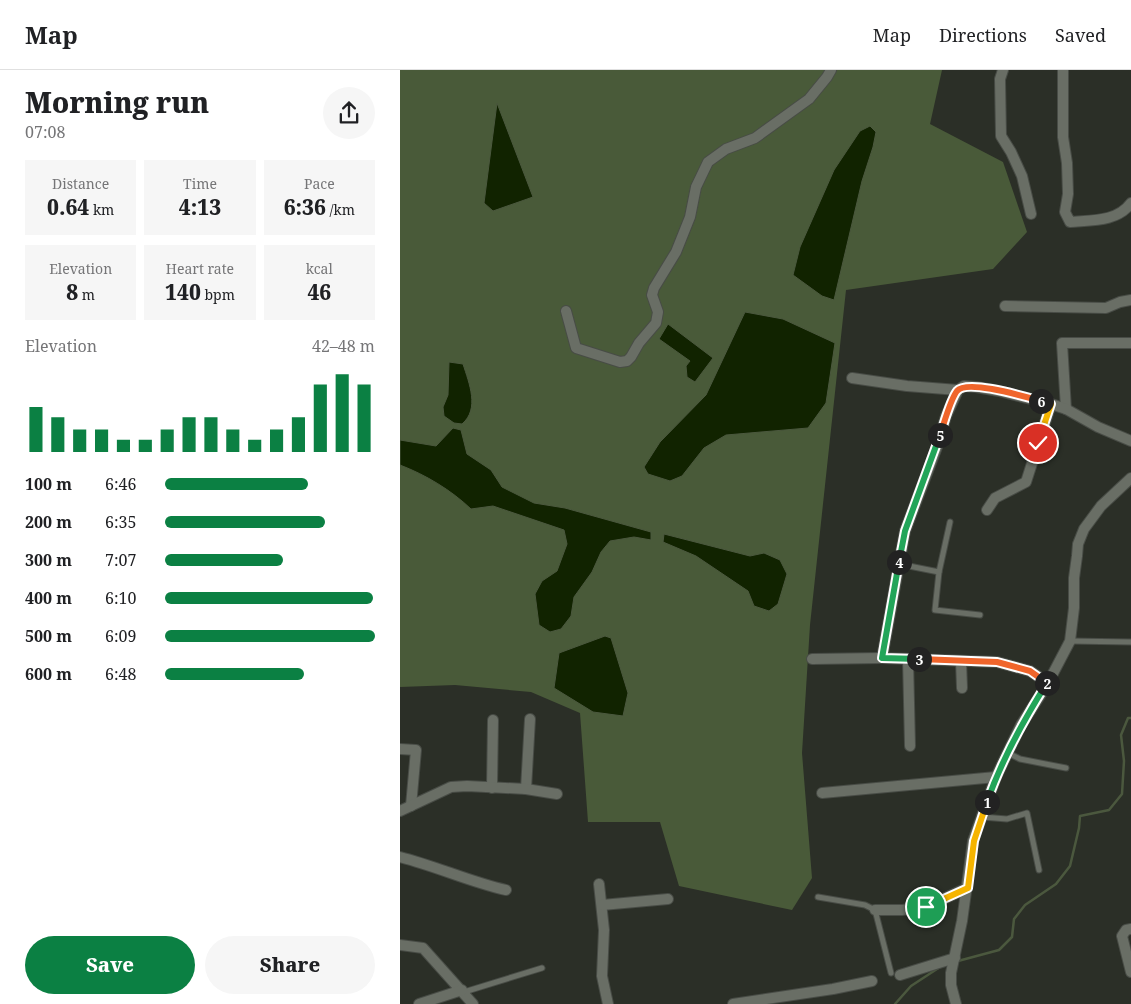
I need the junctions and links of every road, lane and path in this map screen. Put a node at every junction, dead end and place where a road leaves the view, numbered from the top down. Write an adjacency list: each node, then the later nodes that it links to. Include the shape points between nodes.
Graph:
1 (831, 70): 8 (street, via 809,99 755,138 726,149 708,162 696,187 690,217 676,252 652,294 658,312 656,323 627,361 620,362 576,348)
2 (1002, 70): 5 (street, via 1001,136 1022,176)
3 (1063, 70): 4 (street, via 1063,137 1068,194 1065,212 1070,222 1110,219)
4 (1131, 203)
5 (1031, 214)
6 (1131, 300): 7 (street, via 1106,308)
7 (1005, 306)
8 (566, 311)
9 (1131, 343): 13 (street, via 1062,342)
10 (852, 378): 11 (street)
11 (958, 390): 12 (street, via 964,386 984,388); 18 (street, via 913,507)
12 (1051, 404): 13 (street); 16 (street, via 1026,482 995,498)
13 (1066, 409): 14 (street)
14 (1131, 441)
15 (1131, 478): 21 (street, via 1101,506 1084,529 1078,544)
16 (987, 510)
17 (950, 522): 19 (lane)
18 (899, 564): 19 (lane); 23 (street)
19 (939, 572): 20 (lane, via 935,610)
20 (980, 615)
21 (1070, 641): 22 (lane); 27 (street)
22 (1131, 642)
23 (882, 658): 24 (street); 25 (street)
24 (812, 659)
25 (908, 660): 26 (street); 31 (street)
26 (961, 660): 27 (street, via 1012,665 1030,671); 28 (street)
27 (1048, 683): 33 (street, via 1021,725)
28 (962, 688)
29 (530, 719): 37 (street)
30 (494, 720): 36 (street)
31 (910, 746)
32 (400, 749): 40 (street, via 416,750)
33 (1008, 753): 34 (lane, via 1020,759); 35 (street)
34 (1066, 768)
35 (996, 777): 38 (street); 42 (street)
36 (492, 788): 37 (street); 40 (street, via 451,787)
37 (526, 790): 39 (street)
38 (822, 793)
39 (557, 794)
40 (411, 806): 41 (street)
41 (400, 811)
42 (982, 817): 44 (lane, via 1007,819 1027,813); 46 (street, via 974,841)
43 (400, 857): 47 (street)
44 (1039, 870)
45 (599, 884): 50 (street)
46 (968, 888): 51 (street, via 926,907); 54 (street)
47 (506, 890)
48 (818, 897): 51 (lane, via 865,904)
49 (668, 899): 50 (street)
50 (602, 905): 63 (street, via 603,986)
51 (875, 910): 57 (lane)
52 (1131, 929): 56 (street, via 1122,936)
53 (400, 945): 59 (street, via 423,948)
54 (955, 958): 57 (street); 65 (street, via 951,985)
55 (542, 968): 59 (lane)
56 (1131, 972)
57 (895, 974)
58 (872, 981): 60 (street)
59 (462, 991): 61 (street); 62 (street)
60 (774, 1001): 64 (street)
61 (419, 1004)
62 (473, 1004)
63 (608, 1004)
64 (734, 1004)
65 (956, 1004)

